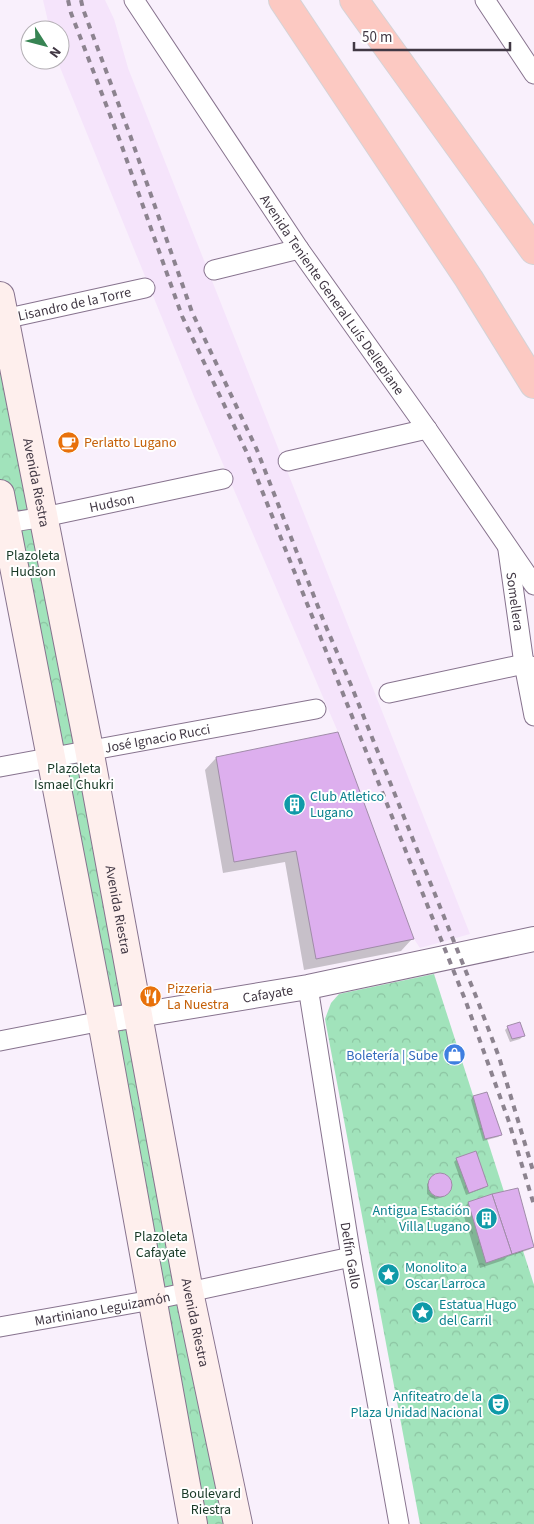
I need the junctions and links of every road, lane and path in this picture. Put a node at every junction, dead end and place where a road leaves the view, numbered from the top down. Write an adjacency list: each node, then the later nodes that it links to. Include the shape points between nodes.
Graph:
1 (134, 0): 6 (street, Avenida Teniente General Luís Dellepiane)
2 (283, 0): 11 (highway)
3 (354, 0): 7 (highway)
4 (485, 0): 5 (street)
5 (534, 74)
6 (299, 248): 8 (street); 12 (street, Avenida Teniente General Luís Dellepiane)
7 (534, 250)
8 (214, 270)
9 (145, 288): 10 (street, Lisandro de la Torre)
10 (1, 311): 16 (main road, Avenida Riestra)
11 (534, 384)
12 (427, 429): 13 (street); 18 (street, Avenida Teniente General Luís Dellepiane)
13 (288, 461)
14 (223, 479): 16 (street, Hudson)
15 (0, 494): 17 (main road)
16 (44, 517): 17 (street, Hudson); 24 (main road, Avenida Riestra)
17 (3, 523): 25 (main road)
18 (508, 546): 19 (street, Avenida Teniente General Luís Dellepiane); 20 (street, Somellera)
19 (534, 585)
20 (529, 665): 21 (street); 23 (street, Somellera)
21 (389, 693)
22 (316, 709): 24 (street, José Ignacio Rucci)
23 (534, 716)
24 (89, 749): 25 (street, José Ignacio Rucci); 29 (main road, Avenida Riestra)
25 (51, 756): 26 (street, José Ignacio Rucci); 30 (main road)
26 (0, 766)
27 (534, 939): 28 (street, Cafayate)
28 (308, 987): 29 (street, Cafayate); 32 (street, Delfín Gallo)
29 (138, 1015): 30 (street, Cafayate); 33 (main road, Avenida Riestra)
30 (102, 1021): 31 (street, Cafayate); 34 (main road)
31 (0, 1041)
32 (351, 1257): 33 (street, Martiniano Leguizamón); 38 (street, Delfín Gallo)
33 (189, 1292): 34 (street, Martiniano Leguizamón); 37 (main road, Avenida Riestra)
34 (152, 1300): 35 (street, Martiniano Leguizamón); 36 (main road)
35 (0, 1327)
36 (193, 1524)
37 (238, 1524)
38 (399, 1524)

